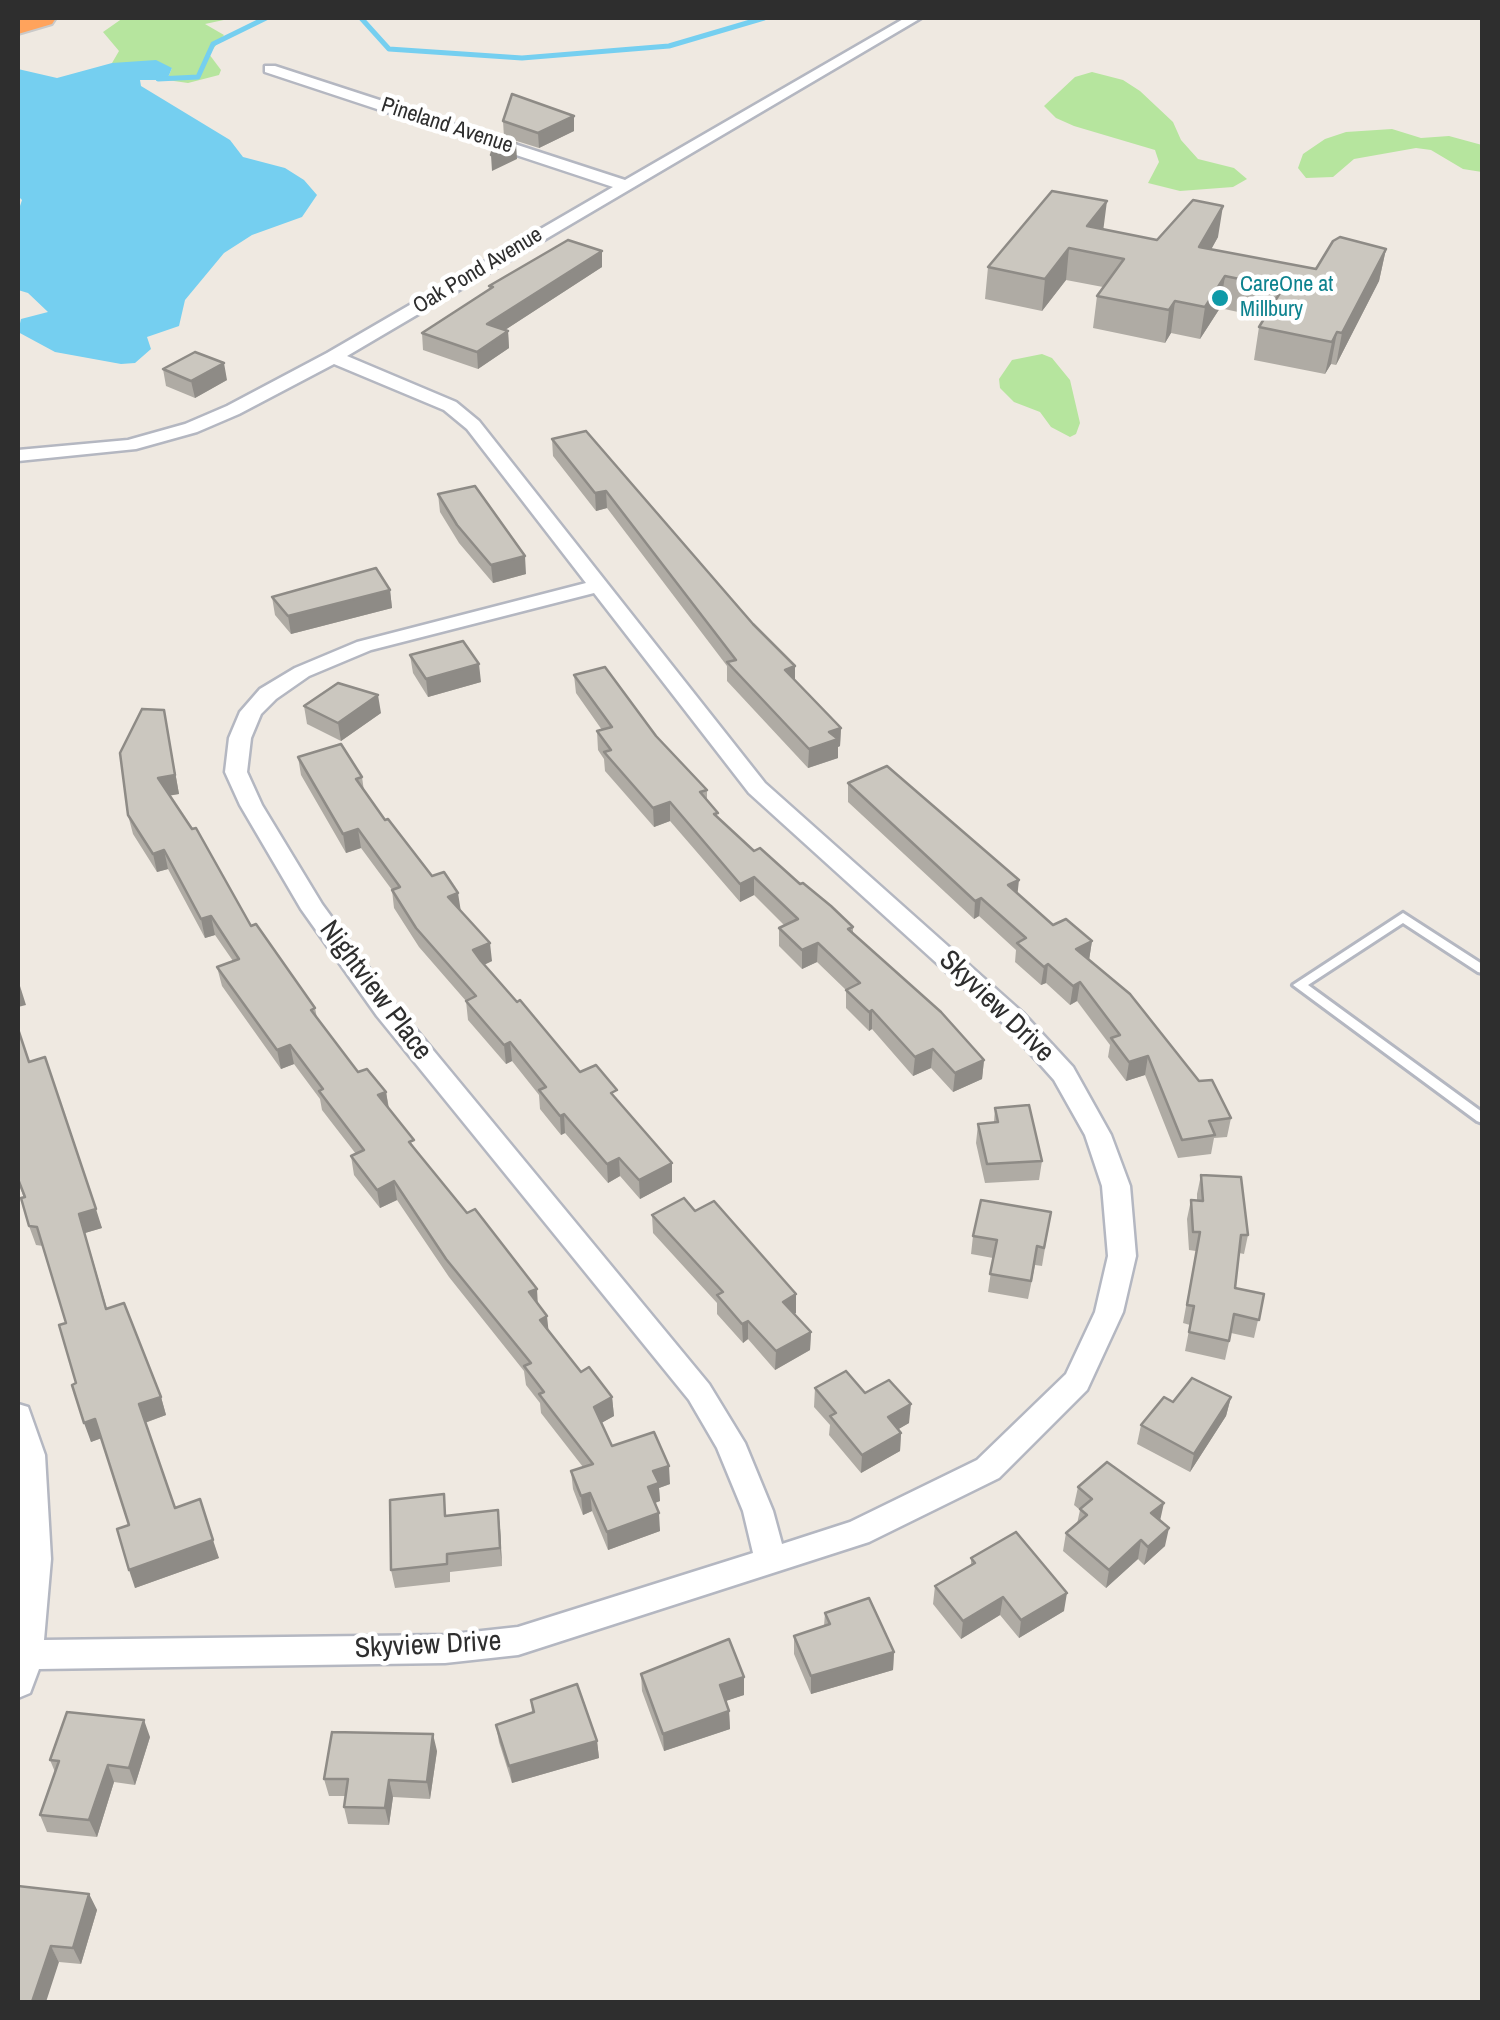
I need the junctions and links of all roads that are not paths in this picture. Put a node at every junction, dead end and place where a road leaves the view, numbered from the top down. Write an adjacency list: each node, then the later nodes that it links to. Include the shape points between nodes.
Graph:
1 (43, 18): 3 (highway)
2 (914, 18): 5 (street, Oak Pond Avenue)
3 (18, 26)
4 (270, 69): 5 (street, Pineland Avenue)
5 (623, 186): 6 (street, Oak Pond Avenue)
6 (333, 356): 7 (street, Oak Pond Avenue, via 191,428 129,445); 8 (street, Skyview Drive, via 438,400 473,425)
7 (18, 455)
8 (599, 586): 12 (street, Skyview Drive, via 757,788 1014,1019 1064,1074 1098,1134 1116,1186 1122,1256 1110,1312 1077,1382 988,1469 858,1533); 12 (street, Nightview Place, via 364,646 302,672 251,712 236,772 313,909 386,1010 699,1392 730,1443)
9 (1482, 969): 10 (lane, via 1403,918 1300,984)
10 (1482, 1118)
11 (18, 1416): 13 (street, via 30,1455 34,1559)
12 (770, 1560): 13 (street, Skyview Drive, via 518,1641)
13 (22, 1669)

